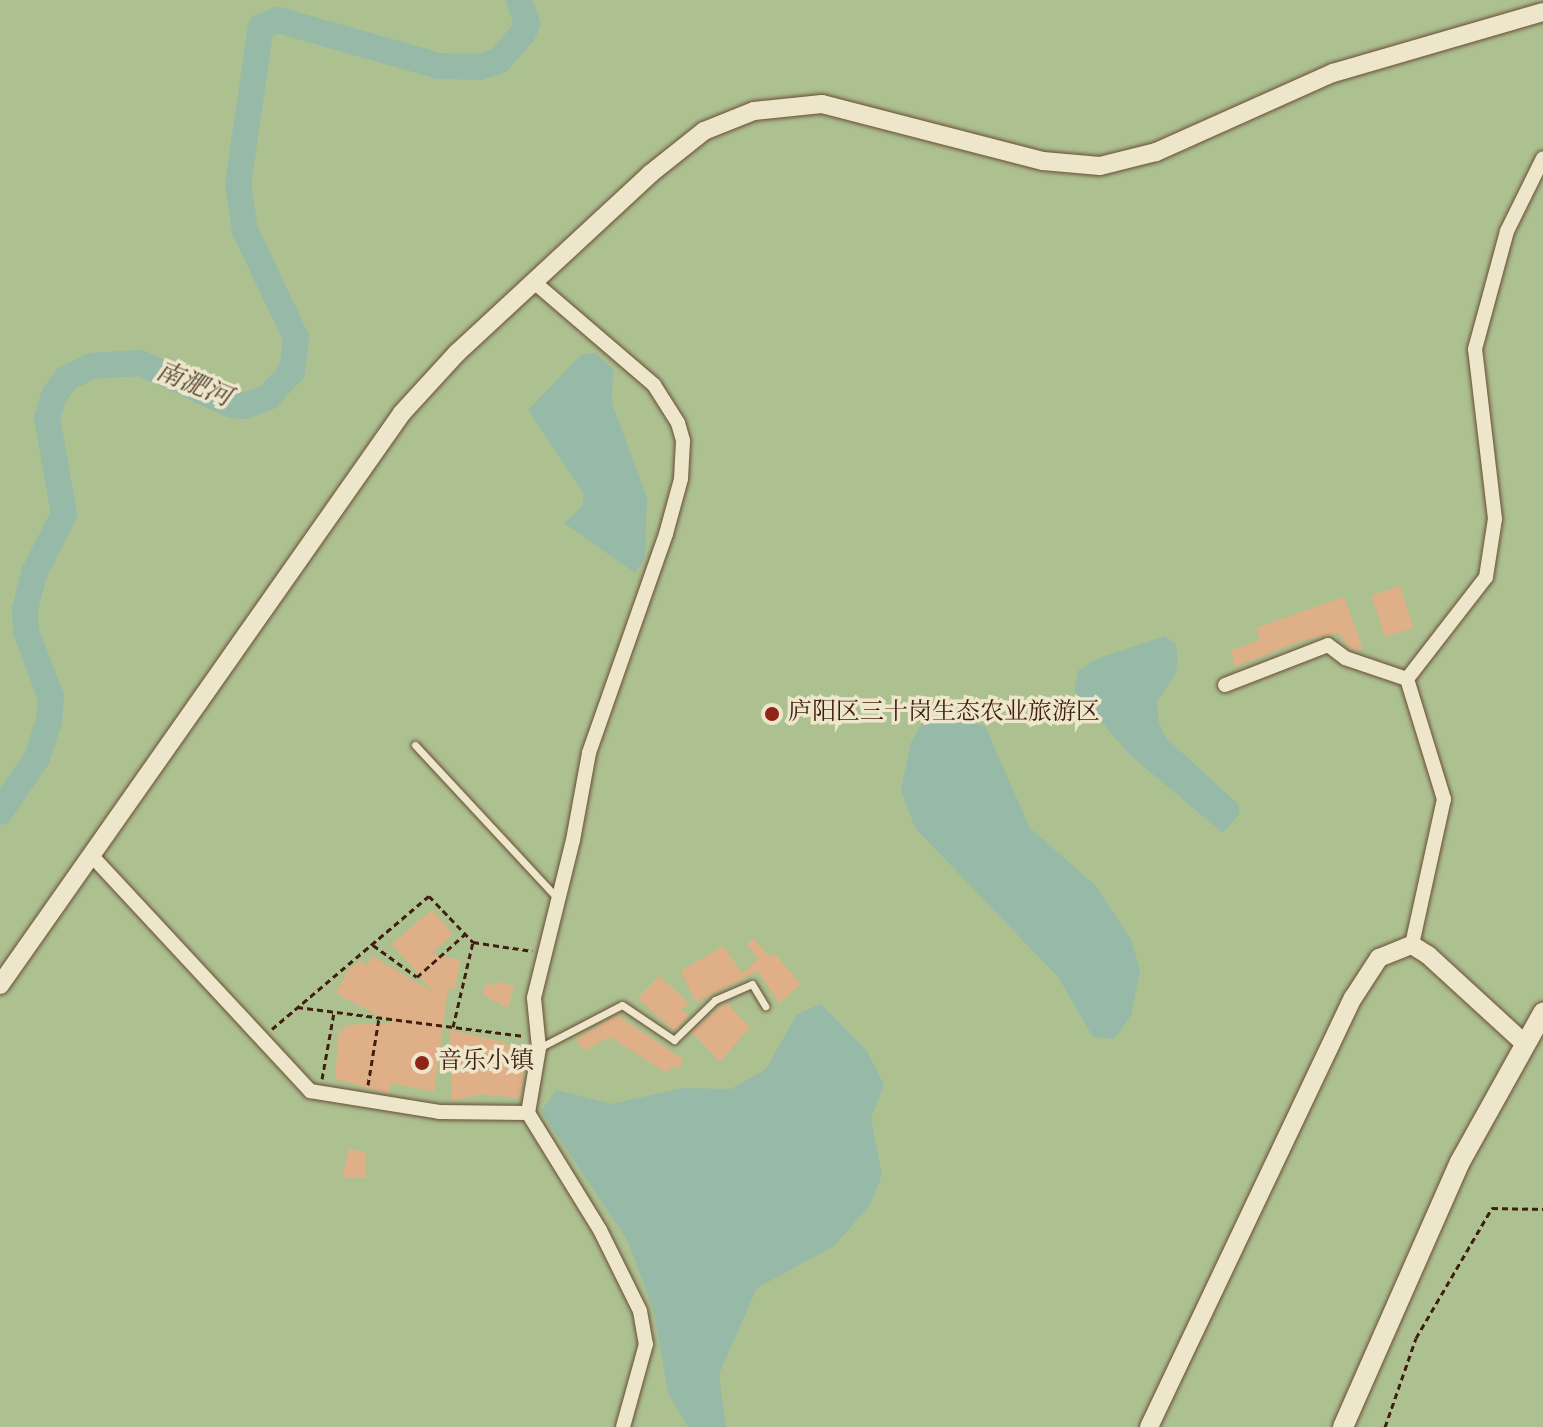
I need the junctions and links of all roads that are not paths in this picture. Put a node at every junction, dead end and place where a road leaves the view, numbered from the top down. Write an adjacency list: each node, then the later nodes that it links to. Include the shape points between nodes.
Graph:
1 (1543, 12): 3 (street, via 1333,73 1156,152 1100,166 1043,161 850,108 800,103 754,111 689,142)
2 (1543, 158): 4 (street, via 1507,231 1475,349 1495,519 1486,577)
3 (534, 282): 7 (street, via 402,413); 8 (street, via 654,385 683,441 677,495 589,753)
4 (1407, 679): 5 (street, via 1345,658 1328,645); 9 (street, via 1444,799)
5 (1225, 685)
6 (415, 745): 8 (lane)
7 (92, 856): 10 (street); 15 (street, via 304,1086 320,1094 439,1112)
8 (557, 898): 13 (street, via 534,998)
9 (1412, 945): 14 (street, via 1441,965); 17 (street, via 1379,958 1353,998)
10 (0, 985)
11 (765, 1006): 13 (lane, via 752,984 715,1000 674,1040 622,1005)
12 (1543, 1013): 14 (main road)
13 (539, 1043): 15 (street)
14 (1524, 1043): 18 (main road, via 1460,1162)
15 (528, 1113): 16 (street, via 600,1230 640,1311 646,1344)
16 (623, 1427)
17 (1149, 1427)
18 (1343, 1427)

